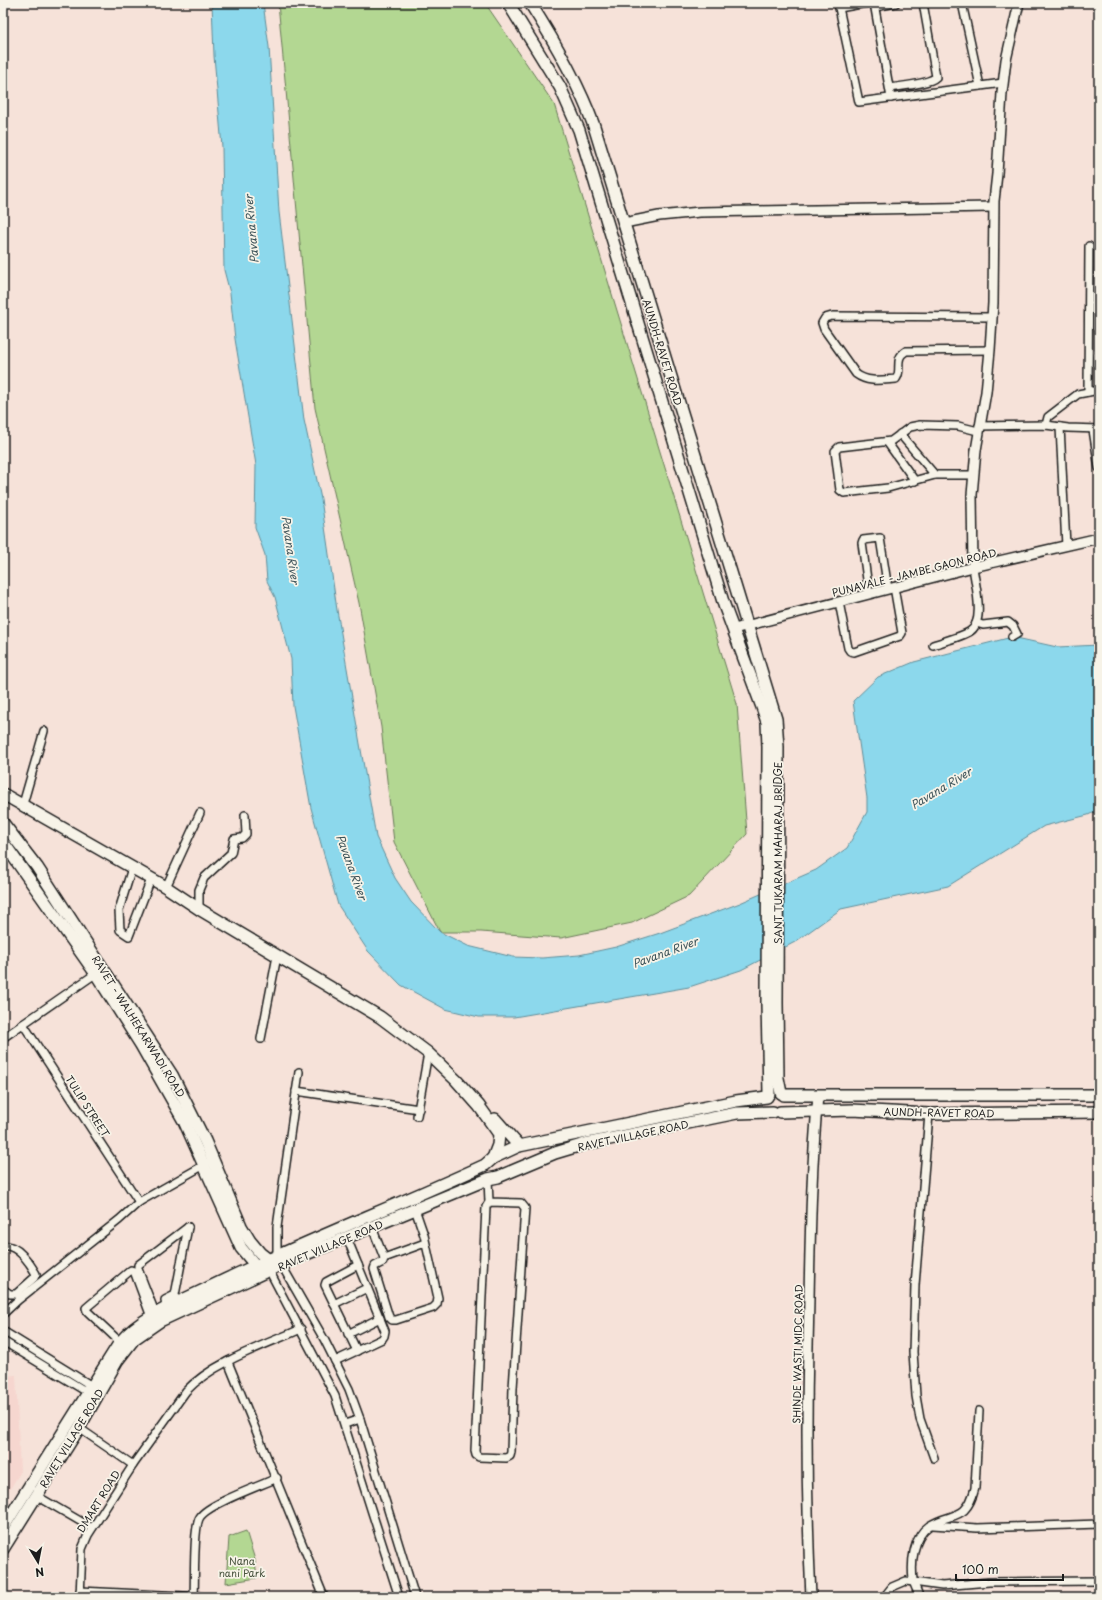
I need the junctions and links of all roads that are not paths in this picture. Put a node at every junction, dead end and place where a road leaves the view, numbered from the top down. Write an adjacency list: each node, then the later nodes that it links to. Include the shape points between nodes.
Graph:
1 (508, 3): 39 (main road, AUNDH-RAVET ROAD, via 560,86 573,113 724,605)
2 (530, 3): 15 (main road, AUNDH-RAVET ROAD, via 574,79 594,126)
3 (867, 3): 8 (street)
4 (896, 3): 9 (street)
5 (923, 3): 12 (street, via 936,77 926,82)
6 (962, 3): 11 (street)
7 (1019, 3): 10 (street)
8 (839, 5): 13 (street, via 859,102)
9 (875, 5): 12 (street)
10 (1003, 83): 11 (street); 14 (street)
11 (980, 86): 13 (street)
12 (890, 88): 13 (street)
13 (891, 98)
14 (993, 207): 15 (street, via 700,212); 17 (street)
15 (624, 223): 38 (main road, AUNDH-RAVET ROAD)
16 (1089, 246): 20 (street)
17 (992, 317): 18 (street); 18 (street, via 832,316 825,318 822,323 862,379 896,379 898,361 901,354 906,351)
18 (990, 350): 23 (street)
19 (1099, 390): 20 (street)
20 (1088, 392): 21 (street, via 1078,394 1048,418)
21 (1046, 425): 22 (street); 23 (street)
22 (1060, 427): 24 (street); 32 (street)
23 (979, 429): 25 (street, via 920,424); 29 (street)
24 (1096, 430): 27 (street)
25 (900, 434): 26 (street); 28 (street)
26 (887, 442): 30 (street); 30 (street, via 836,449 841,492 888,488)
27 (1099, 468)
28 (935, 475): 29 (street); 30 (street)
29 (973, 475): 33 (street)
30 (915, 481)
31 (1099, 538): 32 (street, PUNAVALE - JAMBE GAON ROAD)
32 (1066, 546): 33 (street, PUNAVALE - JAMBE GAON ROAD)
33 (973, 567): 34 (street, PUNAVALE - JAMBE GAON ROAD); 37 (street, via 978,610)
34 (891, 588): 35 (street, PUNAVALE - JAMBE GAON ROAD); 35 (street, via 880,538 863,540); 36 (street, via 902,633 900,636 854,652 848,648)
35 (869, 594): 36 (street, PUNAVALE - JAMBE GAON ROAD)
36 (839, 602): 38 (street, PUNAVALE - JAMBE GAON ROAD)
37 (976, 623): 40 (street, via 983,625 1008,622 1017,634); 41 (street, via 969,632)
38 (748, 626): 39 (street, PUNAVALE - JAMBE GAON ROAD); 42 (main road, AUNDH-RAVET ROAD)
39 (734, 629): 42 (main road, AUNDH-RAVET ROAD)
40 (1012, 637)
41 (933, 645)
42 (767, 705): 56 (main road, SANT TUKARAM MAHARAJ BRIDGE)
43 (44, 731): 45 (street)
44 (3, 794): 45 (main road)
45 (23, 804): 50 (main road)
46 (200, 813): 52 (street)
47 (245, 816): 53 (street, via 246,834 242,838 234,839 231,853 204,878 199,890)
48 (3, 823): 55 (main road, RAVET - WALHEKARWADI ROAD, via 37,867)
49 (3, 842): 55 (main road, RAVET - WALHEKARWADI ROAD)
50 (132, 868): 51 (main road); 51 (street, via 119,910 120,930 129,936)
51 (151, 879): 52 (main road)
52 (166, 888): 53 (main road)
53 (199, 909): 54 (main road)
54 (277, 956): 59 (street); 60 (main road, via 380,1017)
55 (100, 971): 57 (street); 75 (main road, RAVET - WALHEKARWADI ROAD, via 175,1081)
56 (772, 1004): 63 (main road, via 778,1078); 64 (main road)
57 (23, 1024): 58 (street); 77 (street, TULIP STREET)
58 (3, 1038)
59 (261, 1039)
60 (428, 1053): 62 (street, via 418,1112); 67 (main road)
61 (299, 1072): 62 (street)
62 (296, 1091): 85 (street)
63 (783, 1094): 64 (main road, via 775,1091); 66 (main road, AUNDH-RAVET ROAD); 69 (main road, via 786,1104)
64 (768, 1095): 69 (main road, via 766,1106); 72 (main road, RAVET VILLAGE ROAD)
65 (1099, 1095): 66 (main road, AUNDH-RAVET ROAD)
66 (818, 1096): 68 (street, SHINDE WASTI MIDC ROAD)
67 (479, 1106): 72 (main road); 73 (main road, via 499,1134 498,1145)
68 (817, 1111): 69 (main road, AUNDH-RAVET ROAD); 71 (main road, AUNDH-RAVET ROAD); 126 (street, SHINDE WASTI MIDC ROAD, via 808,1318 807,1446)
69 (777, 1112): 74 (main road, RAVET VILLAGE ROAD, via 737,1113 674,1125 585,1144)
70 (1099, 1112): 71 (main road, AUNDH-RAVET ROAD)
71 (929, 1114): 108 (street, via 915,1285 913,1352 920,1419)
72 (522, 1145): 73 (main road, RAVET VILLAGE ROAD); 74 (main road, via 532,1147)
73 (489, 1161): 76 (main road, via 486,1172); 85 (main road, RAVET VILLAGE ROAD)
74 (534, 1161): 76 (main road, RAVET VILLAGE ROAD)
75 (208, 1162): 77 (street); 85 (main road, RAVET - WALHEKARWADI ROAD, via 250,1241); 87 (main road, RAVET - WALHEKARWADI ROAD, via 241,1248)
76 (490, 1178): 78 (street); 79 (main road, RAVET VILLAGE ROAD)
77 (139, 1202): 92 (street)
78 (489, 1202): 78 (street, via 521,1203 525,1208 511,1452 506,1458 479,1457 475,1451 486,1207)
79 (415, 1209): 80 (main road, RAVET VILLAGE ROAD); 82 (street)
80 (372, 1227): 81 (main road, RAVET VILLAGE ROAD); 84 (street)
81 (347, 1238): 85 (main road, RAVET VILLAGE ROAD); 86 (street)
82 (425, 1243): 84 (street); 84 (street, via 438,1298 433,1308 396,1320 389,1317 374,1269)
83 (3, 1246): 89 (street, via 9,1245 18,1252 36,1274 16,1294 10,1294)
84 (384, 1258)
85 (274, 1263): 87 (main road); 95 (street); 101 (street); 103 (main road, RAVET VILLAGE ROAD, via 146,1330 125,1349)
86 (358, 1265): 88 (street); 90 (street, via 326,1282 326,1288)
87 (256, 1266): 91 (main road, RAVET VILLAGE ROAD)
88 (367, 1288): 90 (street); 94 (street)
89 (3, 1289)
90 (334, 1304): 97 (street)
91 (166, 1309): 93 (main road, RAVET VILLAGE ROAD); 93 (street, via 165,1300 175,1295 188,1227 138,1265)
92 (3, 1314)
93 (153, 1316): 99 (main road, RAVET VILLAGE ROAD); 99 (street, via 131,1270 86,1308)
94 (380, 1318): 97 (street); 100 (street, via 385,1331 382,1339)
95 (301, 1329): 102 (street); 106 (street, via 335,1396)
96 (3, 1331): 103 (street, via 87,1383)
97 (348, 1334): 100 (street)
98 (3, 1341): 103 (street, via 82,1389)
99 (120, 1342): 103 (main road, RAVET VILLAGE ROAD)
100 (357, 1351): 101 (street)
101 (335, 1361): 105 (street, via 349,1388)
102 (228, 1362): 109 (street, via 186,1391); 110 (street)
103 (93, 1391): 107 (main road, RAVET VILLAGE ROAD); 114 (main road, RAVET VILLAGE ROAD)
104 (979, 1411): 113 (street, via 973,1498 962,1512)
105 (360, 1419): 106 (street); 125 (street)
106 (345, 1424): 124 (street)
107 (78, 1428): 109 (street, DMART ROAD); 111 (main road, RAVET VILLAGE ROAD)
108 (934, 1458)
109 (133, 1465): 115 (street, DMART ROAD)
110 (277, 1478): 121 (street, via 211,1507 200,1517 196,1529); 123 (street)
111 (37, 1496): 115 (street); 116 (main road, RAVET VILLAGE ROAD)
112 (1099, 1524): 113 (street, via 977,1528)
113 (930, 1525): 117 (street, via 918,1539)
114 (3, 1528)
115 (92, 1528): 119 (street, DMART ROAD, via 82,1548)
116 (3, 1549)
117 (913, 1581): 118 (street, via 942,1586 989,1582); 127 (street, via 898,1583); 128 (street)
118 (1099, 1581)
119 (80, 1594): 120 (street)
120 (149, 1596): 121 (street)
121 (194, 1596): 122 (street)
122 (204, 1597)
123 (324, 1597)
124 (399, 1597)
125 (415, 1597)
126 (811, 1597)
127 (884, 1597)
128 (919, 1597)

